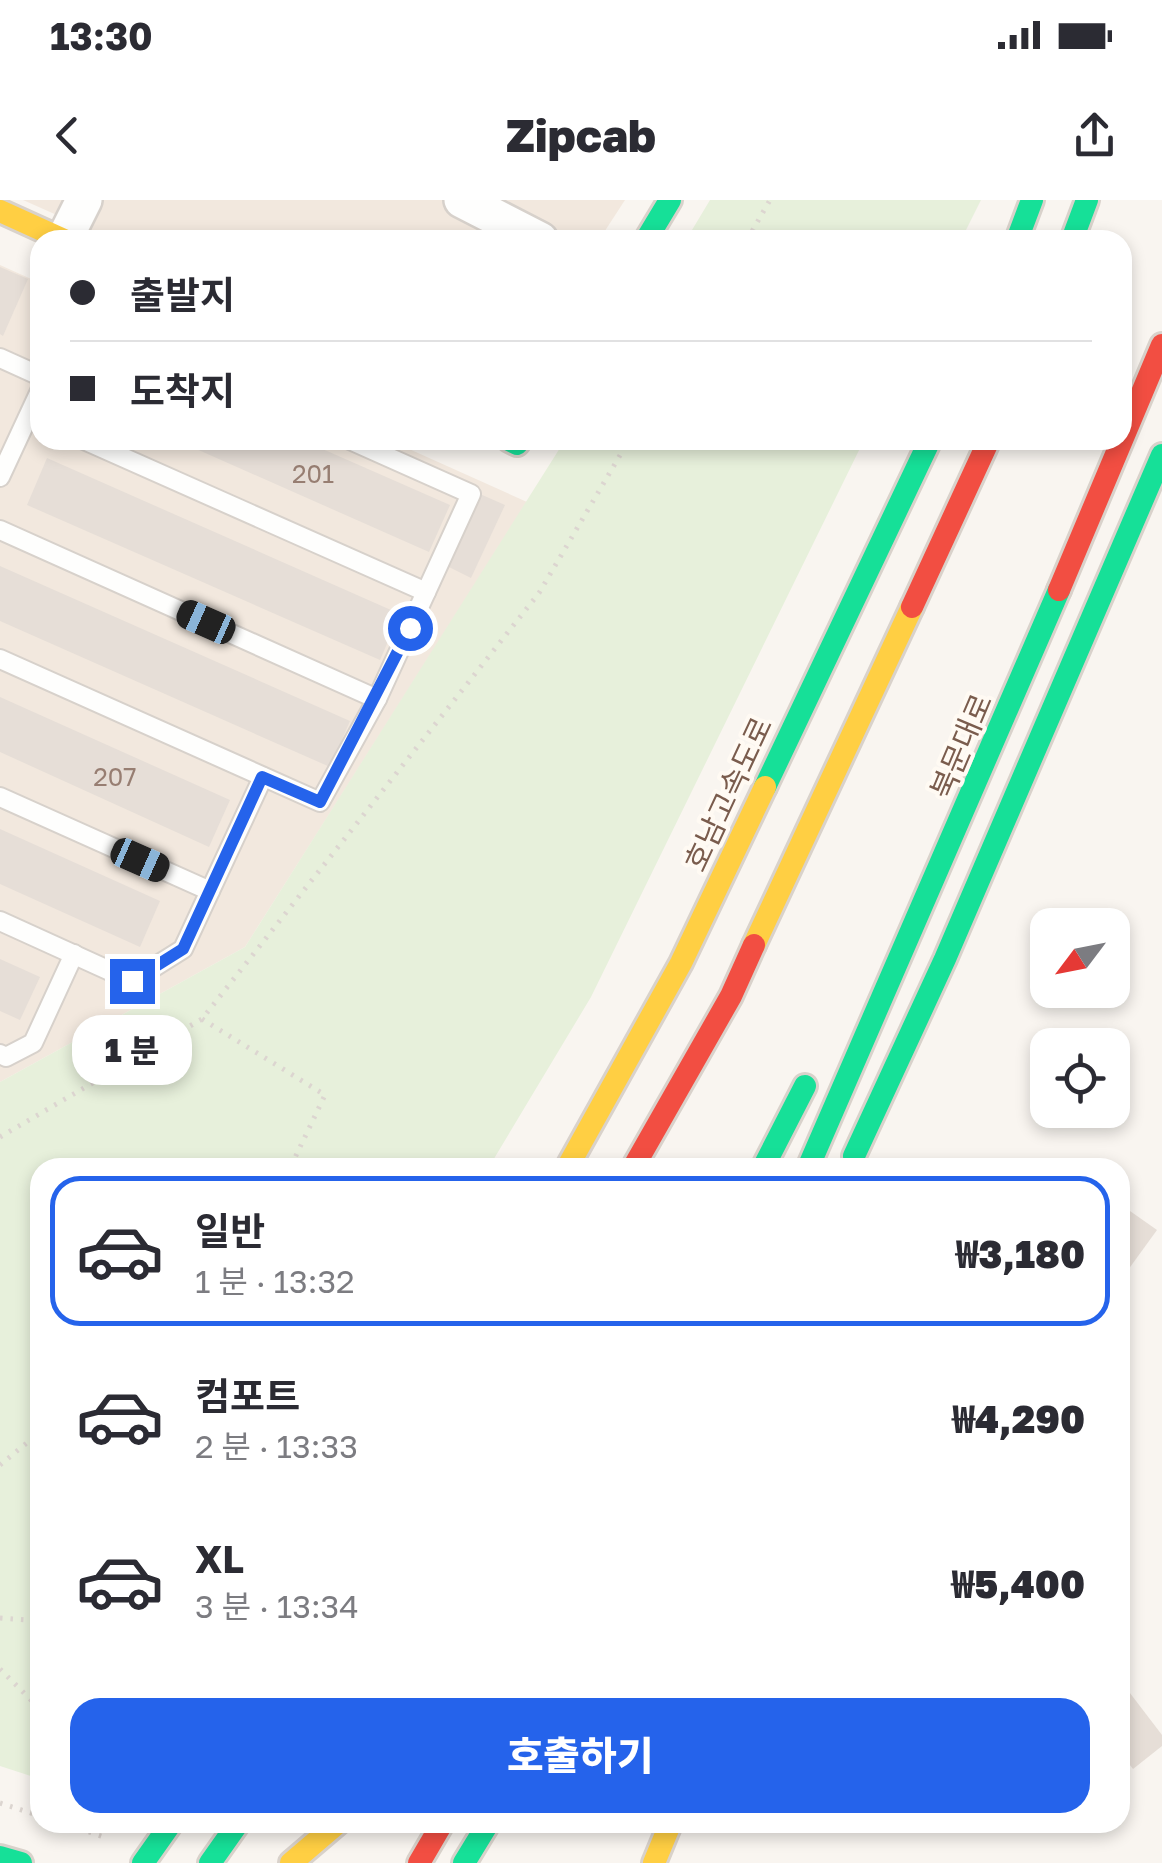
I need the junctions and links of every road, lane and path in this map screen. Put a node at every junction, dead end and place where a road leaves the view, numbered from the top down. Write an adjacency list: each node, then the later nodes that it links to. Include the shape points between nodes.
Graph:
1 (84, 200): 9 (street)
2 (462, 200): 10 (street)
3 (670, 200): 11 (main road)
4 (770, 200): 12 (path)
5 (1032, 200): 13 (main road)
6 (1087, 200): 14 (main road)
7 (0, 212): 8 (main road)
8 (41, 230)
9 (69, 230)
10 (520, 230)
11 (652, 230)
12 (753, 230)
13 (1022, 230)
14 (1076, 230)
15 (1162, 346): 18 (main road, 북문대로)
16 (0, 358): 17 (lane)
17 (30, 372)
18 (1132, 417)
19 (30, 425): 27 (lane)
20 (106, 450): 29 (lane)
21 (372, 450): 29 (lane, via 471,494)
22 (623, 450): 40 (path, via 539,593)
23 (925, 450): 46 (main road, 호남고속도로, via 680,964)
24 (984, 450): 47 (main road, via 730,996)
25 (1118, 450): 34 (main road, 북문대로)
26 (1162, 454): 39 (main road)
27 (0, 477)
28 (0, 530): 31 (lane)
29 (426, 592): 31 (lane)
30 (0, 659): 32 (lane)
31 (377, 699): 32 (lane, via 320,802)
32 (262, 777): 35 (lane)
33 (0, 797): 35 (lane)
34 (939, 874): 37 (main road); 49 (main road, 북문대로)
35 (210, 891): 38 (lane, via 183,949 132,981)
36 (0, 922): 38 (lane)
37 (874, 953)
38 (74, 954): 41 (lane, via 33,1043)
39 (945, 960): 43 (main road); 50 (main road)
40 (202, 1019): 44 (path); 45 (path, via 325,1095)
41 (0, 1054)
42 (813, 1071): 48 (main road)
43 (892, 1130)
44 (0, 1137)
45 (295, 1158)
46 (572, 1158)
47 (639, 1158)
48 (768, 1158)
49 (812, 1158)
50 (854, 1158)
51 (30, 1440): 52 (path)
52 (0, 1466)
53 (0, 1618): 54 (path)
54 (30, 1621)
55 (0, 1669): 56 (path)
56 (30, 1699)
57 (0, 1803): 58 (path)
58 (30, 1813)
59 (92, 1833): 67 (path)
60 (164, 1833): 71 (main road)
61 (231, 1833): 72 (main road)
62 (326, 1833): 73 (main road)
63 (352, 1833): 68 (main road)
64 (437, 1833): 74 (main road)
65 (482, 1833): 75 (main road)
66 (666, 1833): 76 (main road)
67 (107, 1838)
68 (342, 1850)
69 (0, 1856): 70 (main road)
70 (20, 1863)
71 (142, 1863)
72 (210, 1863)
73 (291, 1863)
74 (419, 1863)
75 (464, 1863)
76 (654, 1863)

